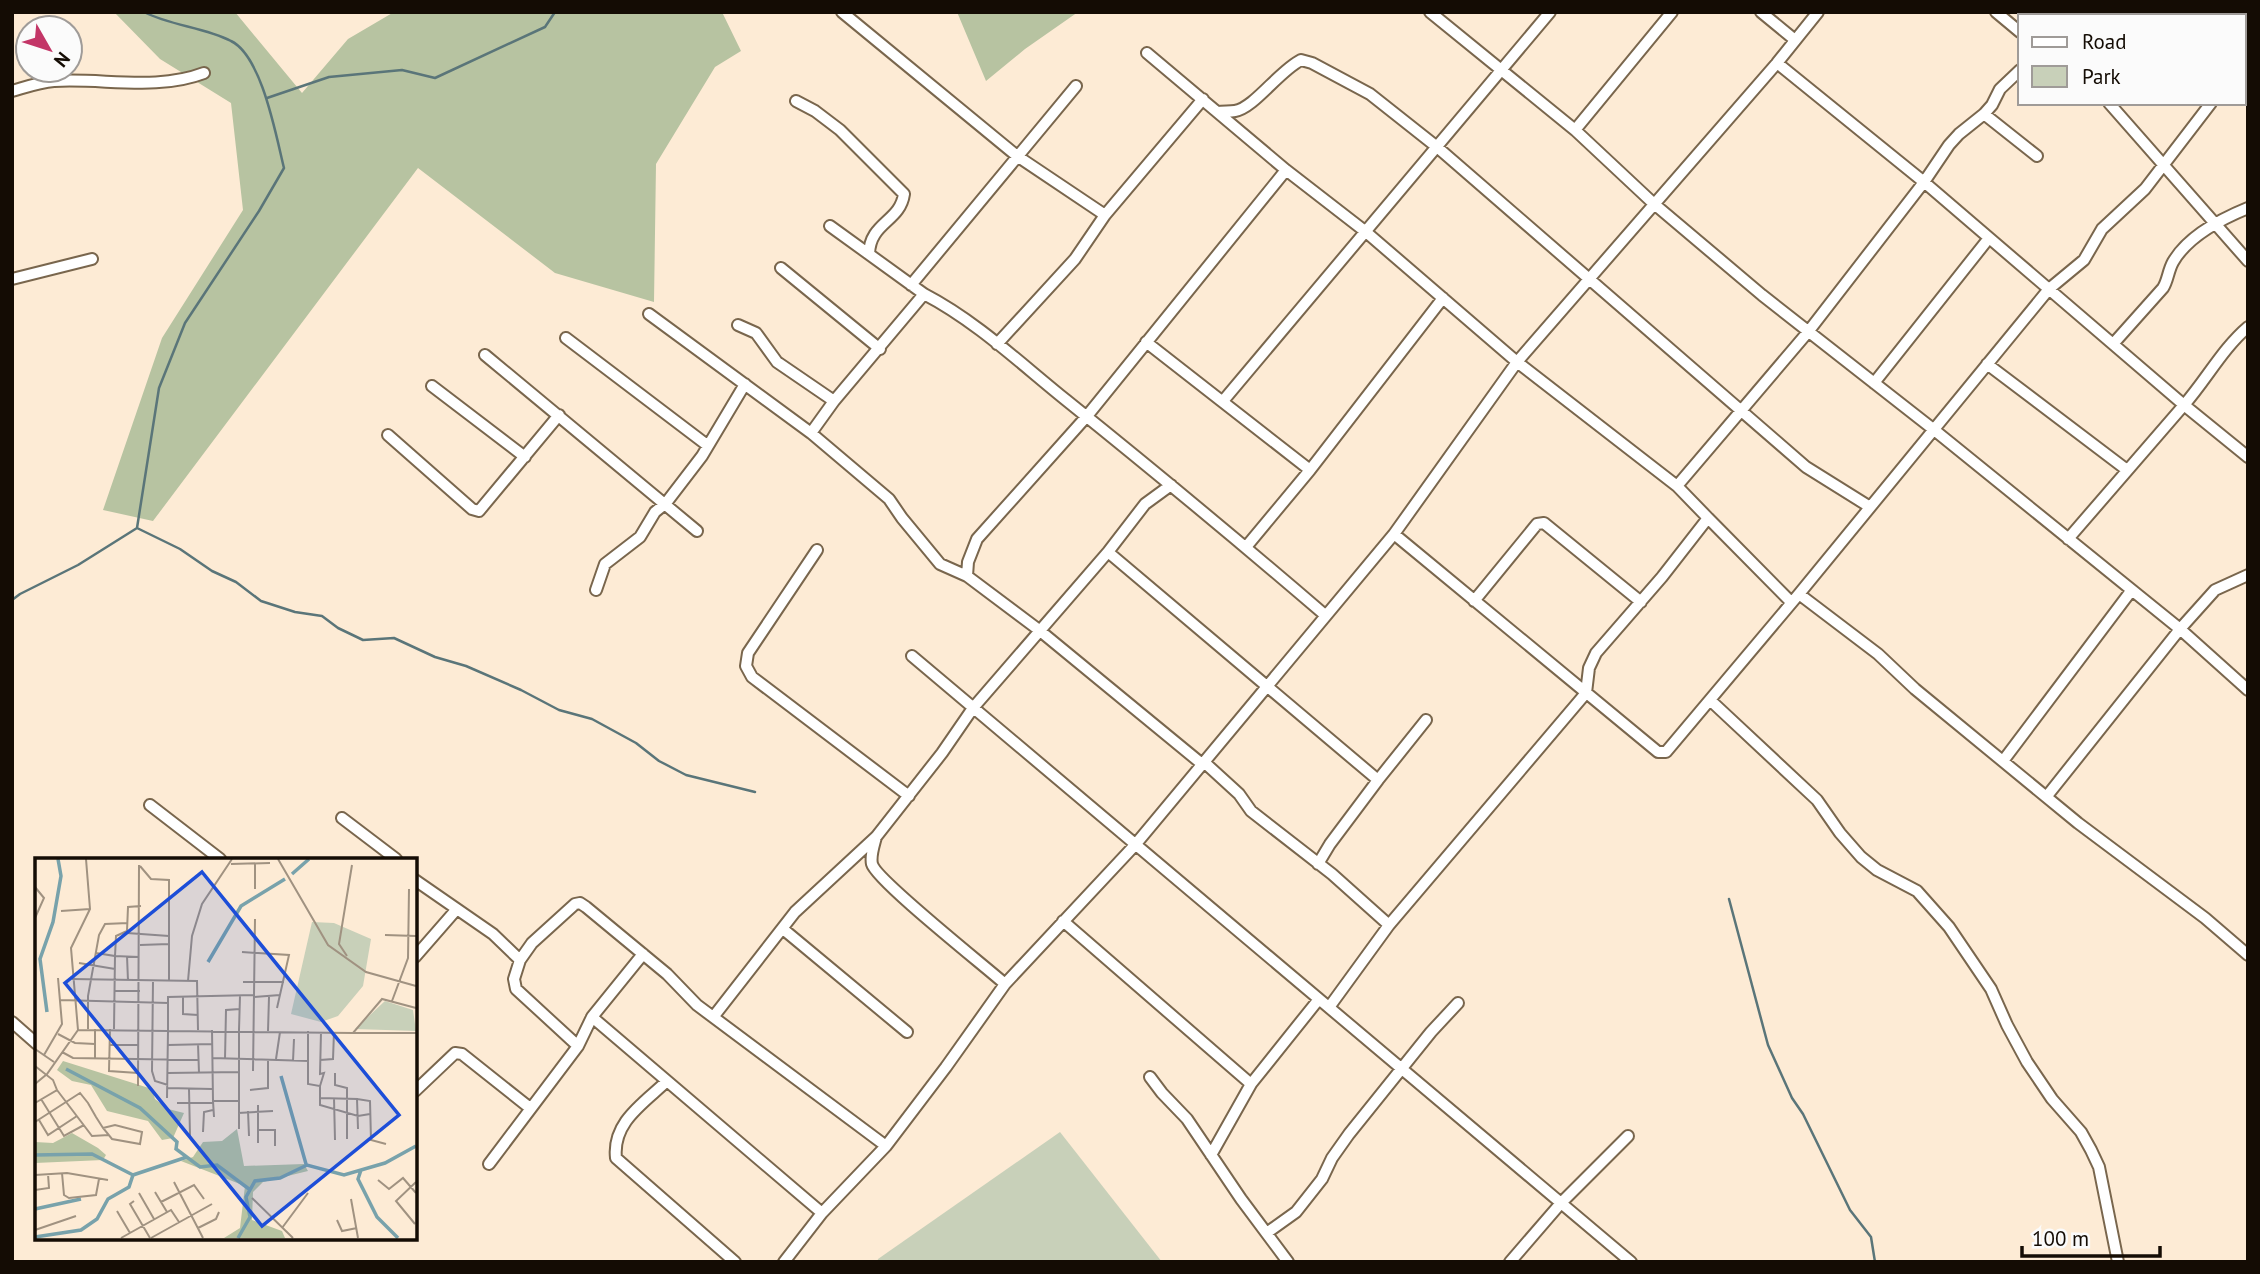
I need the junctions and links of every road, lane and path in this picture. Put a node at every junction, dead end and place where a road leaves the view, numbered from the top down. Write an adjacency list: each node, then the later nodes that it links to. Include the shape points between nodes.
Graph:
1 (842, 12): 25 (street)
2 (1430, 12): 12 (street)
3 (1550, 12): 12 (street)
4 (1672, 12): 23 (street)
5 (1761, 12): 9 (street)
6 (1818, 12): 9 (street)
7 (1996, 12): 8 (street)
8 (2018, 31)
9 (1795, 40): 11 (street)
10 (1147, 53): 17 (street)
11 (1777, 63): 29 (street); 30 (street)
12 (1500, 72): 23 (street); 24 (street)
13 (2018, 72): 22 (street)
14 (204, 73): 16 (street, via 163,83 53,81)
15 (1076, 86): 25 (street)
16 (12, 91)
17 (1203, 99): 21 (street); 32 (street)
18 (796, 101): 37 (street, via 840,130 904,194 898,209 871,237)
19 (2111, 105): 27 (street)
20 (2209, 105): 27 (street)
21 (1218, 111): 24 (street, via 1245,107 1301,60 1370,94); 28 (street)
22 (1984, 114): 26 (street); 29 (street, via 1959,134)
23 (1575, 130): 30 (street)
24 (1437, 147): 35 (street); 41 (street)
25 (1017, 156): 32 (street); 43 (street)
26 (2037, 156)
27 (2164, 163): 33 (street); 44 (street, via 2134,202 2102,229 2084,260)
28 (1286, 170): 35 (street); 52 (street)
29 (1924, 182): 36 (street); 50 (street)
30 (1653, 203): 41 (street); 50 (street)
31 (2248, 208): 33 (street)
32 (1105, 215): 53 (street, via 1075,259)
33 (2214, 222): 39 (street); 54 (street, via 2182,251 2162,288)
34 (830, 226): 37 (street)
35 (1366, 232): 46 (street); 63 (street)
36 (1989, 238): 44 (street); 59 (street)
37 (869, 254): 43 (street)
38 (92, 259): 42 (street)
39 (2248, 261)
40 (781, 268): 55 (street)
41 (1590, 278): 57 (street); 65 (street)
42 (12, 279)
43 (911, 285): 45 (street)
44 (2049, 289): 54 (street); 58 (street)
45 (924, 295): 53 (street, via 954,310); 55 (street)
46 (1443, 298): 57 (street); 74 (street)
47 (649, 314): 60 (street)
48 (738, 325): 62 (street, via 756,332 777,362)
49 (2248, 327): 64 (street)
50 (1808, 332): 59 (street); 65 (street)
51 (566, 338): 71 (street)
52 (1146, 342): 63 (street); 67 (street)
53 (997, 344): 67 (street)
54 (2113, 344): 64 (street)
55 (880, 349): 62 (street)
56 (485, 355): 66 (street)
57 (1517, 362): 77 (street); 82 (street)
58 (1987, 364): 68 (street); 75 (street)
59 (1874, 383): 68 (street)
60 (745, 384): 69 (street); 71 (street)
61 (432, 386): 72 (street)
62 (834, 401): 69 (street)
63 (1223, 401): 74 (street)
64 (2184, 405): 73 (street); 75 (street)
65 (1740, 410): 77 (street); 79 (street, via 1806,467)
66 (559, 415): 72 (street); 78 (street)
67 (1087, 416): 76 (street); 88 (street, via 977,539)
68 (1933, 429): 79 (street); 83 (street)
69 (811, 433): 88 (street, via 889,499 940,564)
70 (388, 436): 72 (street, via 479,511)
71 (708, 446): 78 (street)
72 (525, 457)
73 (2248, 457)
74 (1310, 470): 84 (street)
75 (2127, 470): 83 (street)
76 (1171, 485): 84 (street); 86 (street, via 1145,504)
77 (1677, 486): 80 (street)
78 (666, 503): 81 (street); 89 (street, via 634,543 605,564)
79 (1870, 507): 91 (street)
80 (1708, 518): 91 (street); 93 (street)
81 (697, 531)
82 (1394, 534): 92 (street); 94 (street)
83 (2068, 540): 90 (street)
84 (1246, 547): 94 (street)
85 (817, 550): 107 (street, via 748,653 746,666 752,677)
86 (1108, 552): 96 (street); 98 (street)
87 (2248, 575): 95 (street, via 2215,590)
88 (967, 576): 96 (street)
89 (596, 590)
90 (2131, 592): 95 (street); 104 (street)
91 (1795, 598): 101 (street); 104 (street, via 1878,654)
92 (1474, 601): 93 (street, via 1537,524 1544,523); 100 (street)
93 (1641, 602): 100 (street, via 1596,653)
94 (1325, 615): 98 (street)
95 (2180, 629): 99 (street); 108 (street)
96 (1039, 630): 102 (street); 105 (street)
97 (912, 656): 102 (street)
98 (1266, 685): 105 (street); 106 (street)
99 (2248, 690)
100 (1586, 693): 101 (street, via 1662,754); 119 (street)
101 (1710, 700): 153 (street, via 1817,800 1861,857 1917,891 1949,927 1992,989 2027,1062 2091,1150 2099,1167)
102 (973, 708): 107 (street); 112 (street)
103 (1426, 720): 106 (street)
104 (2003, 761): 108 (street)
105 (1203, 763): 112 (street); 115 (street, via 1240,794 1251,811)
106 (1377, 780): 115 (street)
107 (909, 796): 111 (street)
108 (2047, 796): 122 (street)
109 (150, 805): 113 (street)
110 (342, 818): 114 (street)
111 (876, 837): 120 (street, via 795,912); 125 (street, via 873,867)
112 (1135, 845): 118 (street); 126 (street)
113 (219, 858)
114 (395, 858)
115 (1318, 864): 119 (street)
116 (416, 881): 117 (street)
117 (456, 911): 123 (street); 124 (street, via 493,934)
118 (1063, 921): 125 (street); 138 (street)
119 (1389, 925): 128 (street)
120 (783, 929): 129 (street); 132 (street)
121 (643, 954): 124 (street, via 575,904); 129 (street); 130 (street)
122 (2248, 955)
123 (416, 956)
124 (520, 960): 134 (street, via 516,989)
125 (1005, 984): 142 (street)
126 (1319, 999): 128 (street); 138 (street)
127 (1458, 1003): 135 (street)
128 (1330, 1006): 135 (street)
129 (714, 1016): 142 (street)
130 (592, 1017): 134 (street); 137 (street)
131 (12, 1022): 133 (street)
132 (907, 1032)
133 (35, 1042)
134 (578, 1046): 140 (street)
135 (1402, 1069): 145 (street); 147 (street, via 1349,1134 1296,1212)
136 (1150, 1077): 143 (street)
137 (667, 1081): 146 (street); 148 (street, via 624,1122 617,1135 616,1158)
138 (1251, 1084): 143 (street)
139 (416, 1090): 140 (street, via 455,1053 462,1054)
140 (530, 1108): 144 (street)
141 (1628, 1136): 145 (street)
142 (886, 1146): 146 (street)
143 (1211, 1155): 147 (street)
144 (489, 1164)
145 (1561, 1203): 151 (street); 152 (street)
146 (822, 1213): 149 (street)
147 (1268, 1232): 150 (street)
148 (735, 1262)
149 (783, 1262)
150 (1288, 1262)
151 (1510, 1262)
152 (1631, 1262)
153 (2118, 1262)

